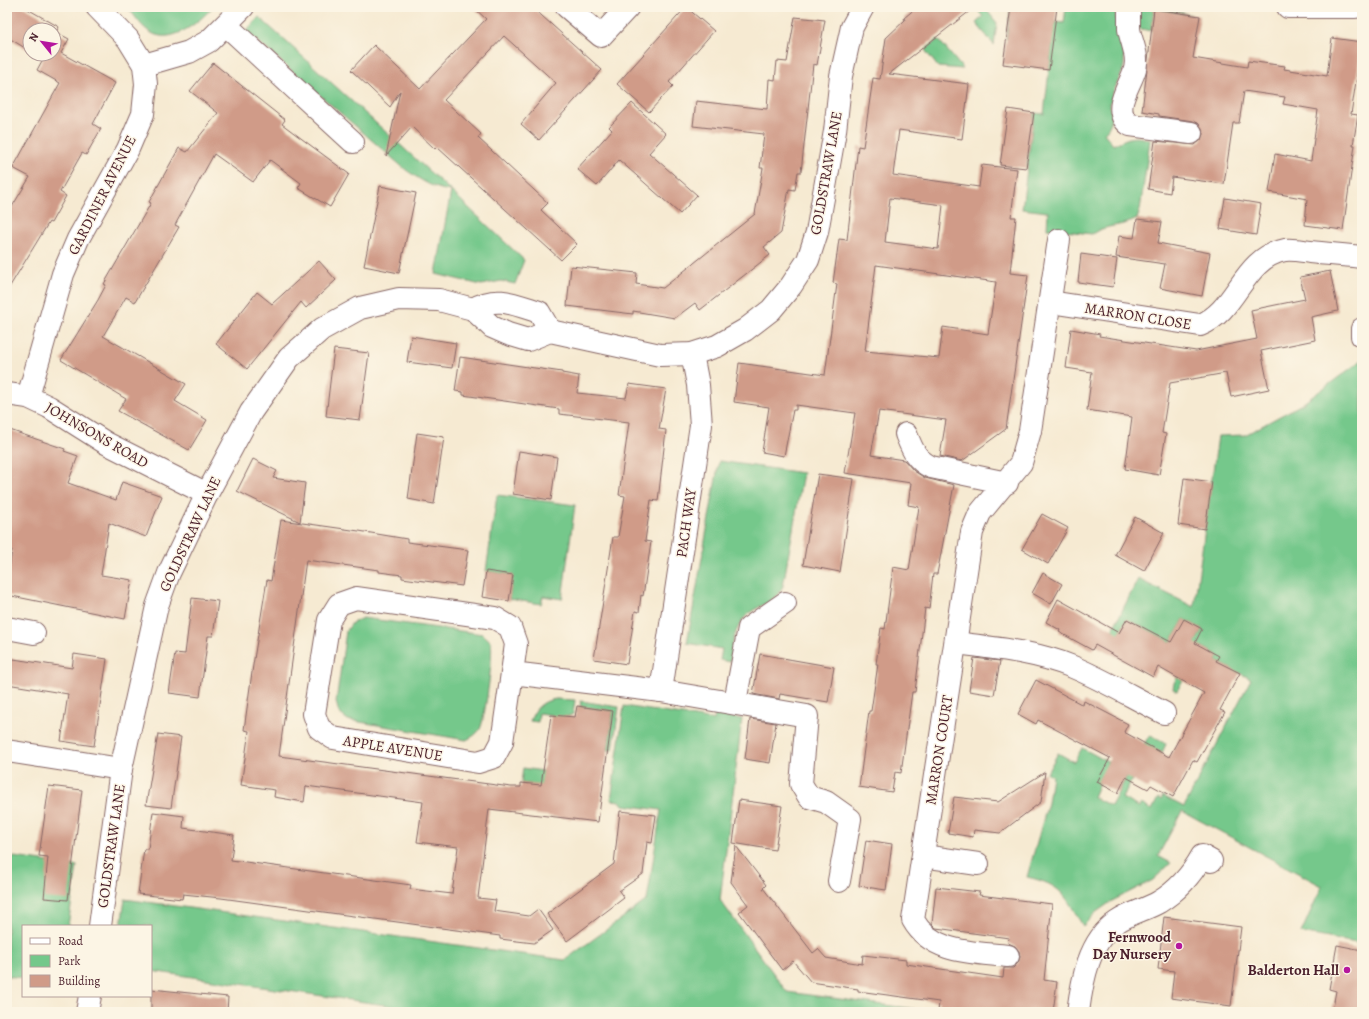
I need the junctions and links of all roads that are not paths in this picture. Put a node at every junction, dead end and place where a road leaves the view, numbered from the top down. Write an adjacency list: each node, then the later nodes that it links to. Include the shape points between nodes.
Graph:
1 (97, 7): 10 (street, GARDINER AVENUE, via 128,39)
2 (243, 7): 9 (street)
3 (568, 7): 4 (street, via 601,36)
4 (628, 7)
5 (863, 7): 20 (street, GOLDSTRAW LANE, via 852,27 841,76 818,232 808,260 771,310 745,330 717,346)
6 (1128, 7): 11 (street, via 1129,30 1135,50 1136,67 1122,100 1121,112 1124,120 1130,125)
7 (1288, 7): 8 (street)
8 (1355, 7)
9 (226, 25): 10 (street, via 209,41 189,52); 12 (street)
10 (144, 65): 21 (street, GARDINER AVENUE, via 144,114 128,149 78,239)
11 (1190, 133)
12 (353, 142)
13 (1059, 240): 15 (street)
14 (1362, 257): 15 (street, MARRON CLOSE, via 1287,250 1272,254 1257,263 1247,274 1222,311 1200,325)
15 (1050, 302): 23 (street, MARRON COURT, via 1030,431 1021,463)
16 (473, 309): 18 (street, GOLDSTRAW LANE, via 492,327 528,340); 18 (street, via 485,302 498,301 517,305 539,312); 24 (street, GOLDSTRAW LANE, via 438,300 399,299 360,308 322,329 289,358 255,406)
17 (1362, 329): 19 (street)
18 (550, 331): 20 (street, GOLDSTRAW LANE, via 660,355)
19 (1362, 336)
20 (692, 354): 30 (street, PACH WAY, via 701,424)
21 (17, 395): 24 (street, JOHNSONS ROAD, via 48,407 106,444)
22 (906, 434): 23 (street, via 915,456 922,463)
23 (1007, 482): 28 (street, MARRON COURT, via 980,513 972,532)
24 (207, 494): 34 (street, GOLDSTRAW LANE, via 169,573 157,606)
25 (785, 603): 31 (street, via 749,628)
26 (7, 628): 27 (street)
27 (34, 633)
28 (956, 643): 32 (street, via 1050,659 1073,667); 35 (street, MARRON COURT)
29 (512, 673): 29 (street, APPLE AVENUE, via 502,742 494,757 478,762 333,738 318,728 314,714 329,620 339,604 356,598 495,618 510,627 516,644); 30 (street)
30 (661, 691): 31 (street)
31 (735, 702): 38 (street, via 807,716 801,784 809,798 826,802 850,819)
32 (1164, 713)
33 (7, 751): 34 (street)
34 (121, 769): 39 (street, GOLDSTRAW LANE)
35 (922, 856): 37 (street); 40 (street, MARRON COURT, via 913,920 922,933 933,942 947,948)
36 (1211, 861): 43 (street, via 1202,856 1196,868 1181,885 1159,902 1116,922 1098,941 1087,965)
37 (978, 864)
38 (839, 881)
39 (100, 925)
40 (1008, 956)
41 (90, 997): 42 (street)
42 (87, 1012)
43 (1078, 1012)

